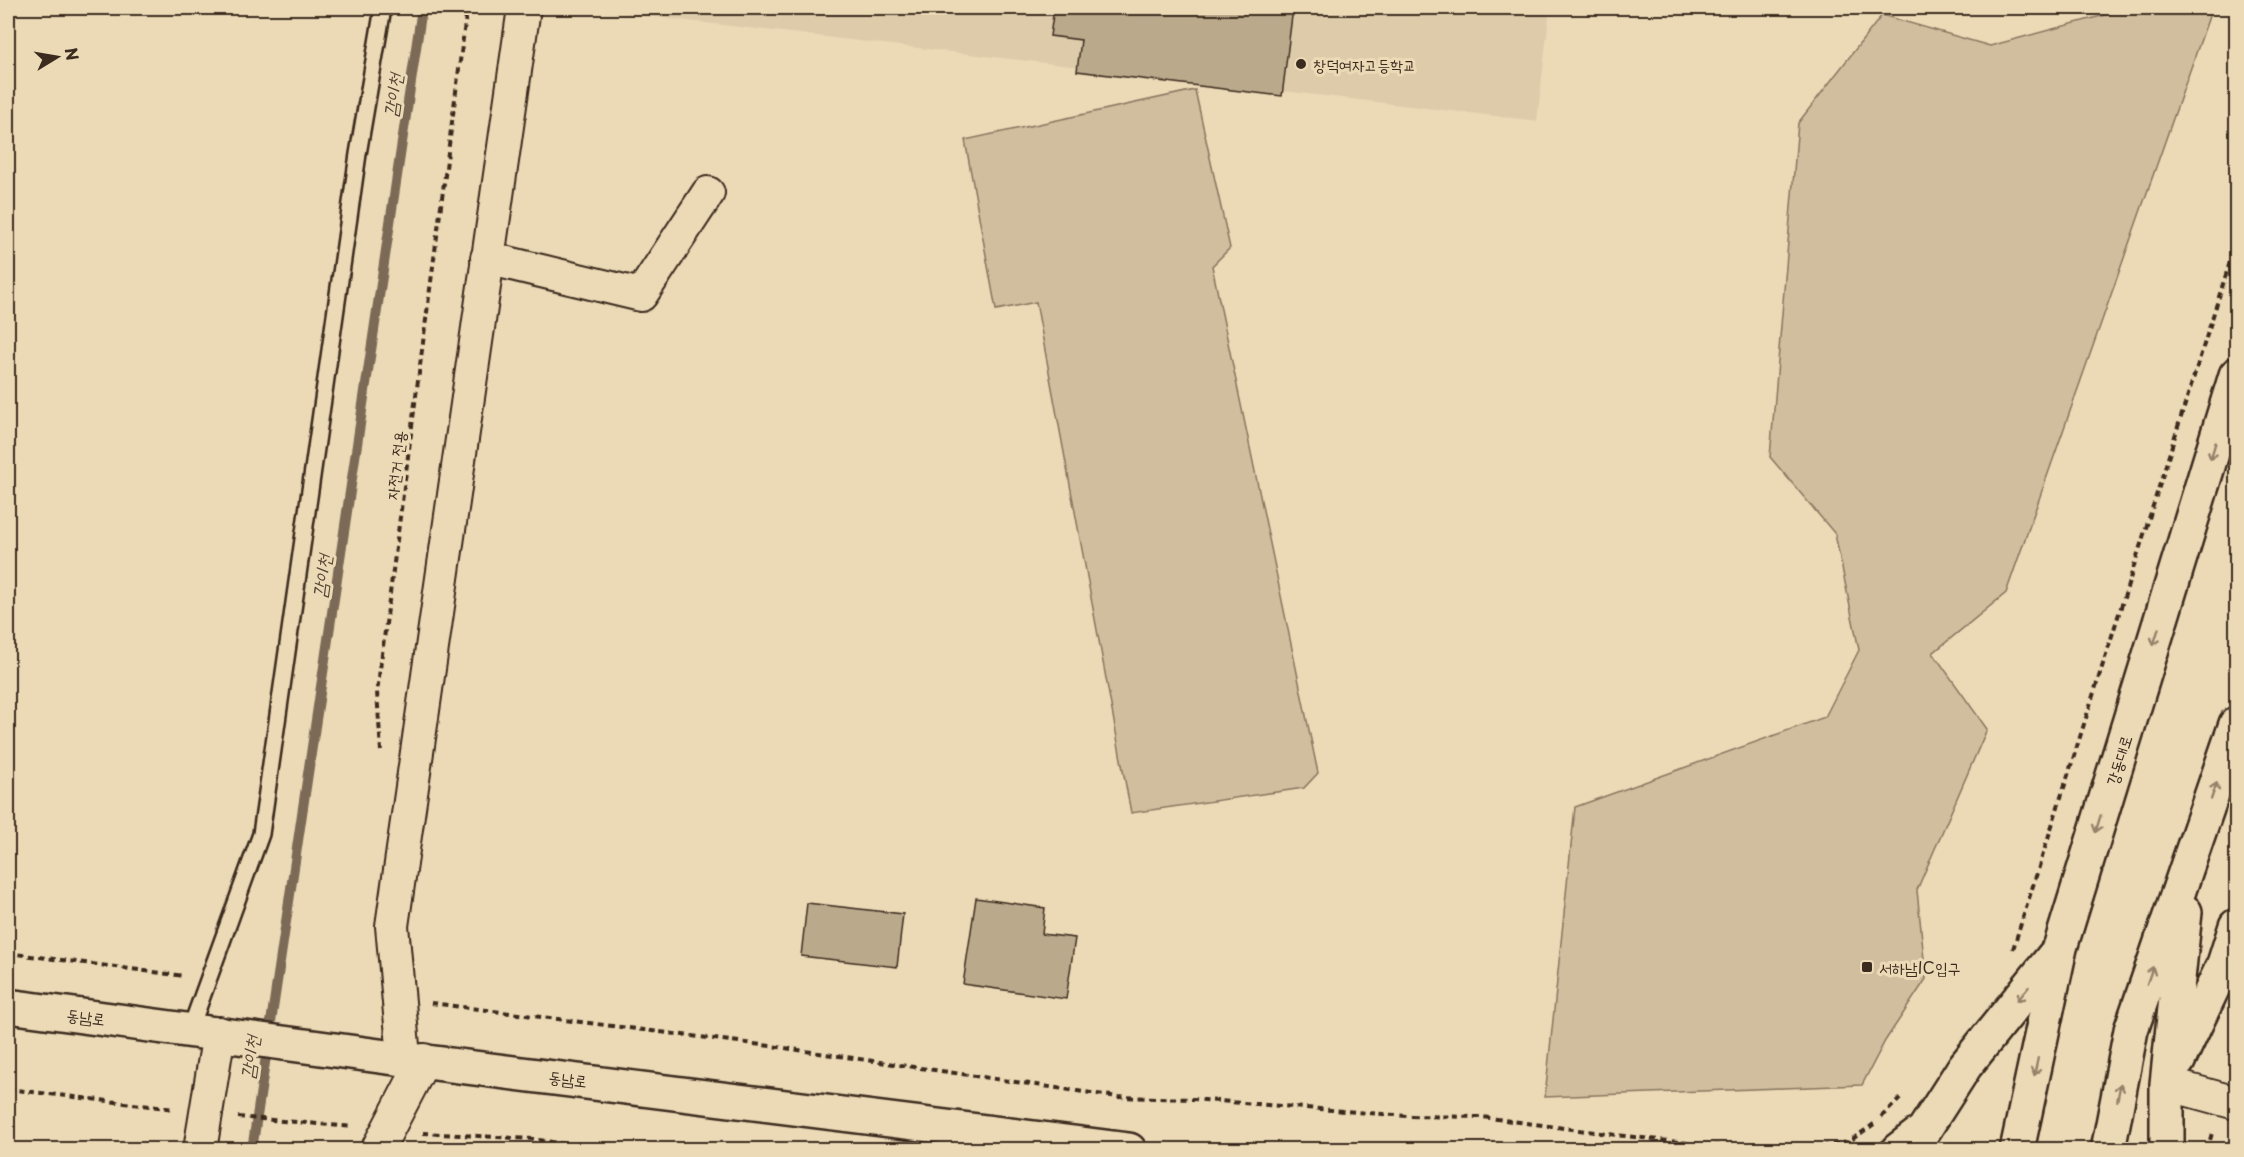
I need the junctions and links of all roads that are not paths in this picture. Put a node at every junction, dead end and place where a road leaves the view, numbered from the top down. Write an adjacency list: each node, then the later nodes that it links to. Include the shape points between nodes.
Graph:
1 (383, 8): 11 (lane, via 358,154 261,834 208,980)
2 (524, 8): 4 (street)
3 (708, 193): 4 (street, via 641,296)
4 (488, 258): 12 (street, via 392,926)
5 (2236, 375): 9 (main road, 강동대로, one-way to 9)
6 (2236, 724): 7 (main road, one-way to 6)
7 (2192, 854): 13 (main road); 20 (main road, one-way to 7, via 2131,1030)
8 (2236, 926): 13 (main road, via 2224,964)
9 (2060, 948): 18 (main road, one-way to 18, via 1965,1066 1924,1130); 19 (main road, 강동대로, one-way to 19)
10 (8, 1006): 11 (main road, 동남로)
11 (218, 1033): 12 (main road, 동남로); 16 (street, via 217,1114)
12 (405, 1058): 15 (street); 17 (main road, 동남로)
13 (2167, 1084): 14 (street); 21 (main road)
14 (2236, 1103)
15 (378, 1137)
16 (200, 1149)
17 (1129, 1149)
18 (1898, 1149)
19 (2017, 1149)
20 (2108, 1149)
21 (2167, 1149)

